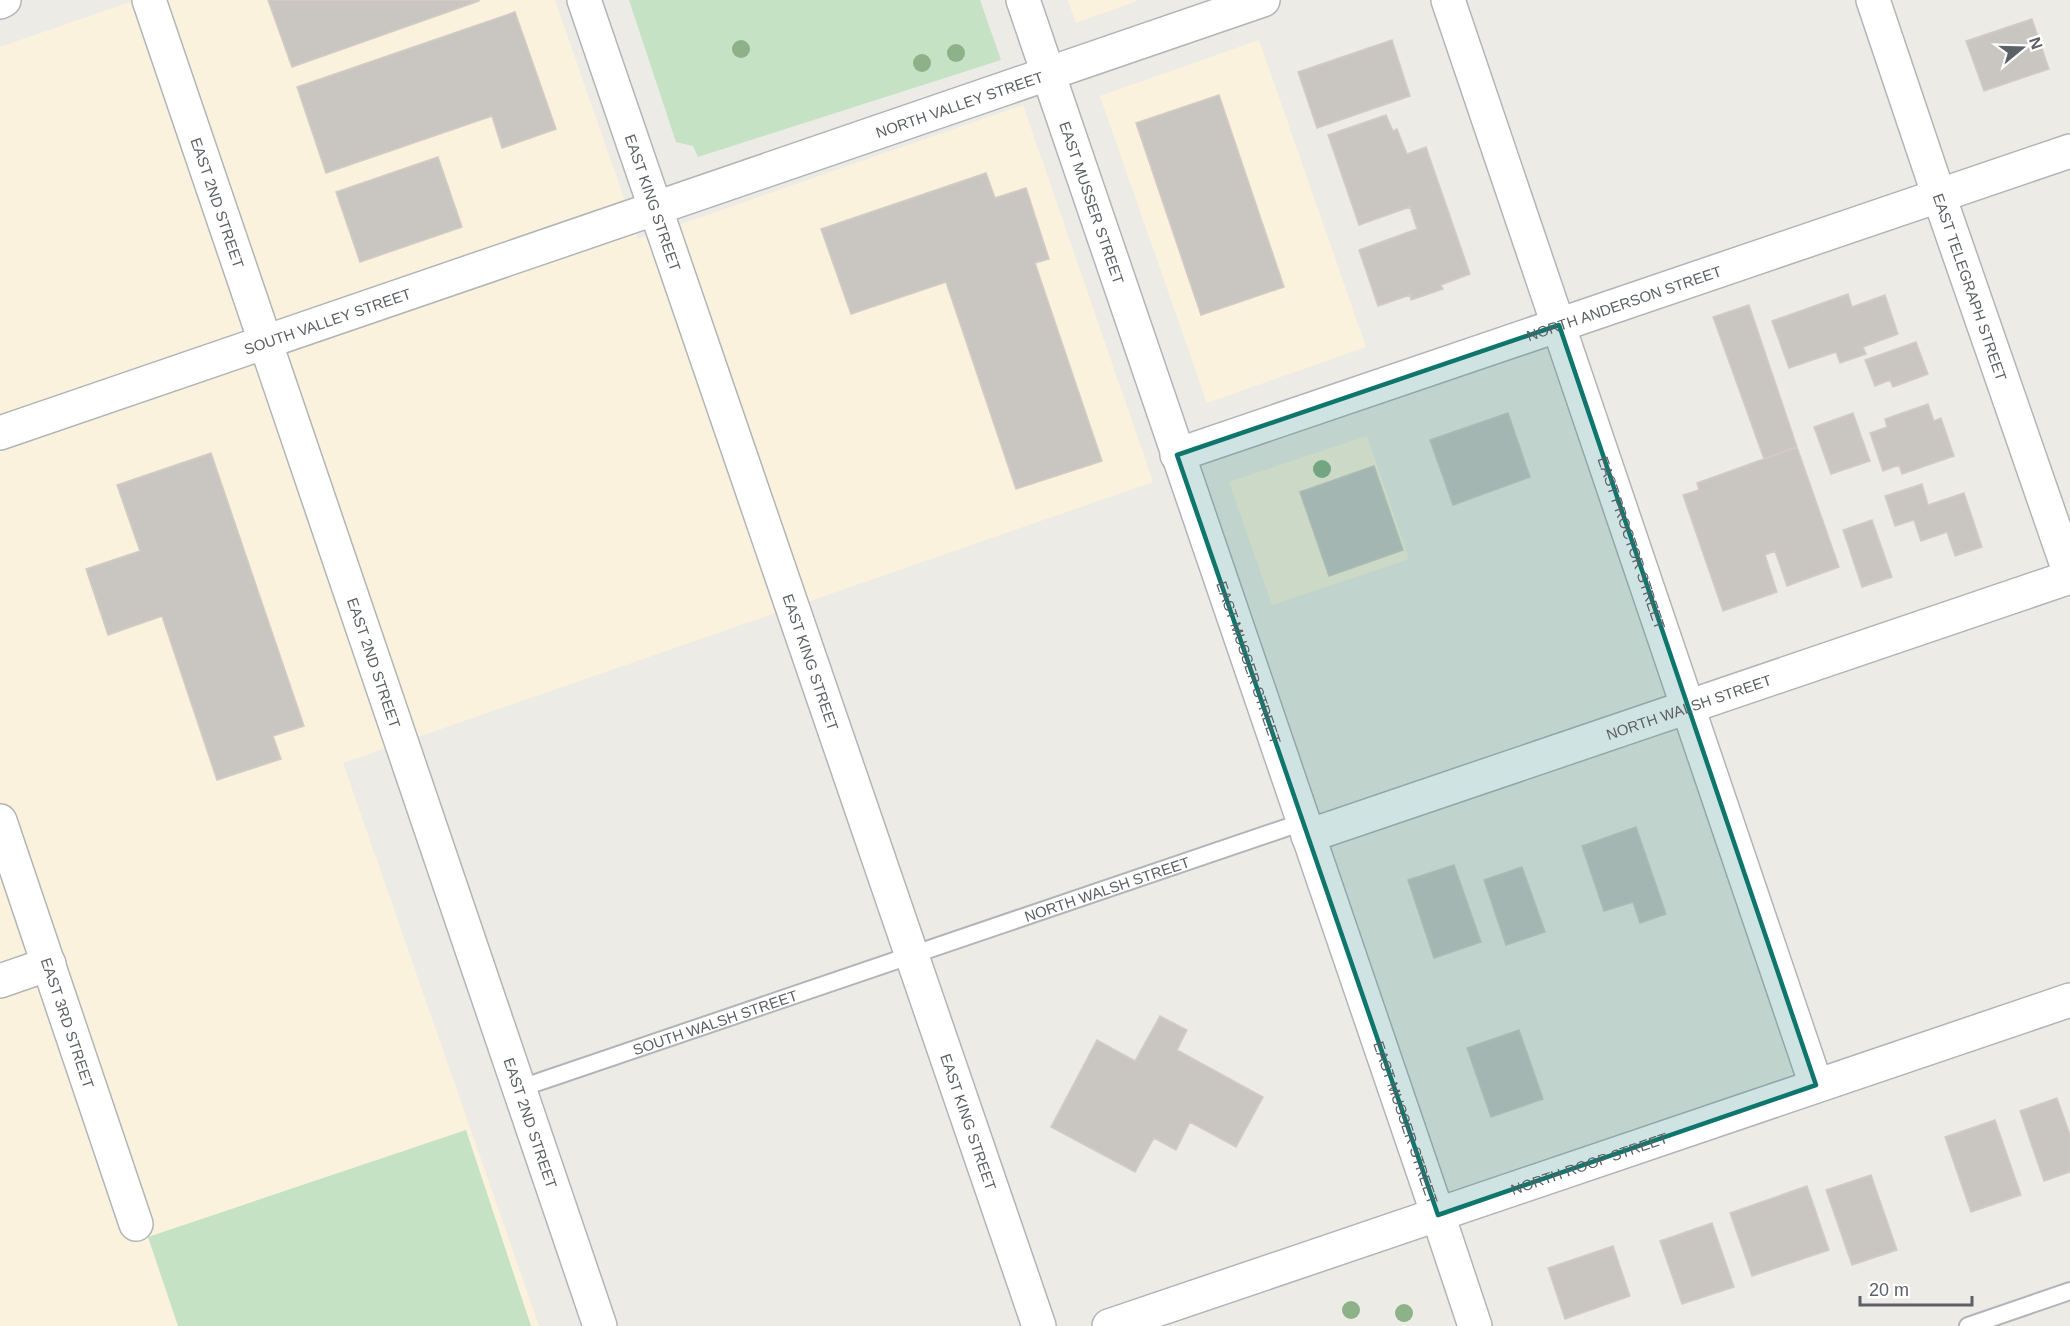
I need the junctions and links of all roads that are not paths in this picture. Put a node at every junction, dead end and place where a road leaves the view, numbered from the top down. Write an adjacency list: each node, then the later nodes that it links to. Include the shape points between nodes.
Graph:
1 (4, 0): 8 (street)
2 (149, 0): 14 (street, EAST 2ND STREET)
3 (584, 0): 12 (street, EAST KING STREET)
4 (1023, 0): 9 (street, EAST MUSSER STREET)
5 (1263, 0): 9 (street, NORTH VALLEY STREET)
6 (1448, 0): 13 (street, EAST PROCTOR STREET)
7 (1873, 0): 11 (street, EAST TELEGRAPH STREET)
8 (0, 2)
9 (1047, 73): 12 (street, NORTH VALLEY STREET); 16 (street, EAST MUSSER STREET)
10 (2070, 151): 11 (street, NORTH ANDERSON STREET)
11 (1939, 196): 13 (street, NORTH ANDERSON STREET); 17 (street, EAST TELEGRAPH STREET)
12 (655, 207): 14 (street, SOUTH VALLEY STREET); 21 (street, EAST KING STREET)
13 (1559, 325): 16 (street, NORTH ANDERSON STREET); 18 (street, EAST PROCTOR STREET)
14 (266, 342): 15 (street, SOUTH VALLEY STREET); 26 (street, EAST 2ND STREET)
15 (0, 433)
16 (1177, 455): 20 (street, EAST MUSSER STREET)
17 (2070, 576): 18 (street, NORTH WALSH STREET)
18 (1689, 707): 20 (street, NORTH WALSH STREET); 25 (street, EAST PROCTOR STREET)
19 (0, 821): 22 (street, EAST 3RD STREET)
20 (1306, 829): 21 (lane, NORTH WALSH STREET); 27 (street, EAST MUSSER STREET)
21 (911, 955): 26 (lane, SOUTH WALSH STREET); 31 (street, EAST KING STREET)
22 (49, 964): 23 (street); 28 (street, EAST 3RD STREET)
23 (0, 981)
24 (2070, 1000): 25 (street, NORTH ROOP STREET)
25 (1816, 1085): 27 (street, NORTH ROOP STREET)
26 (519, 1089): 30 (street, EAST 2ND STREET)
27 (1438, 1215): 32 (street, NORTH ROOP STREET); 33 (street, EAST MUSSER STREET)
28 (136, 1224)
29 (2070, 1291): 34 (lane)
30 (600, 1326)
31 (1039, 1326)
32 (1109, 1326)
33 (1475, 1326)
34 (1968, 1326)

